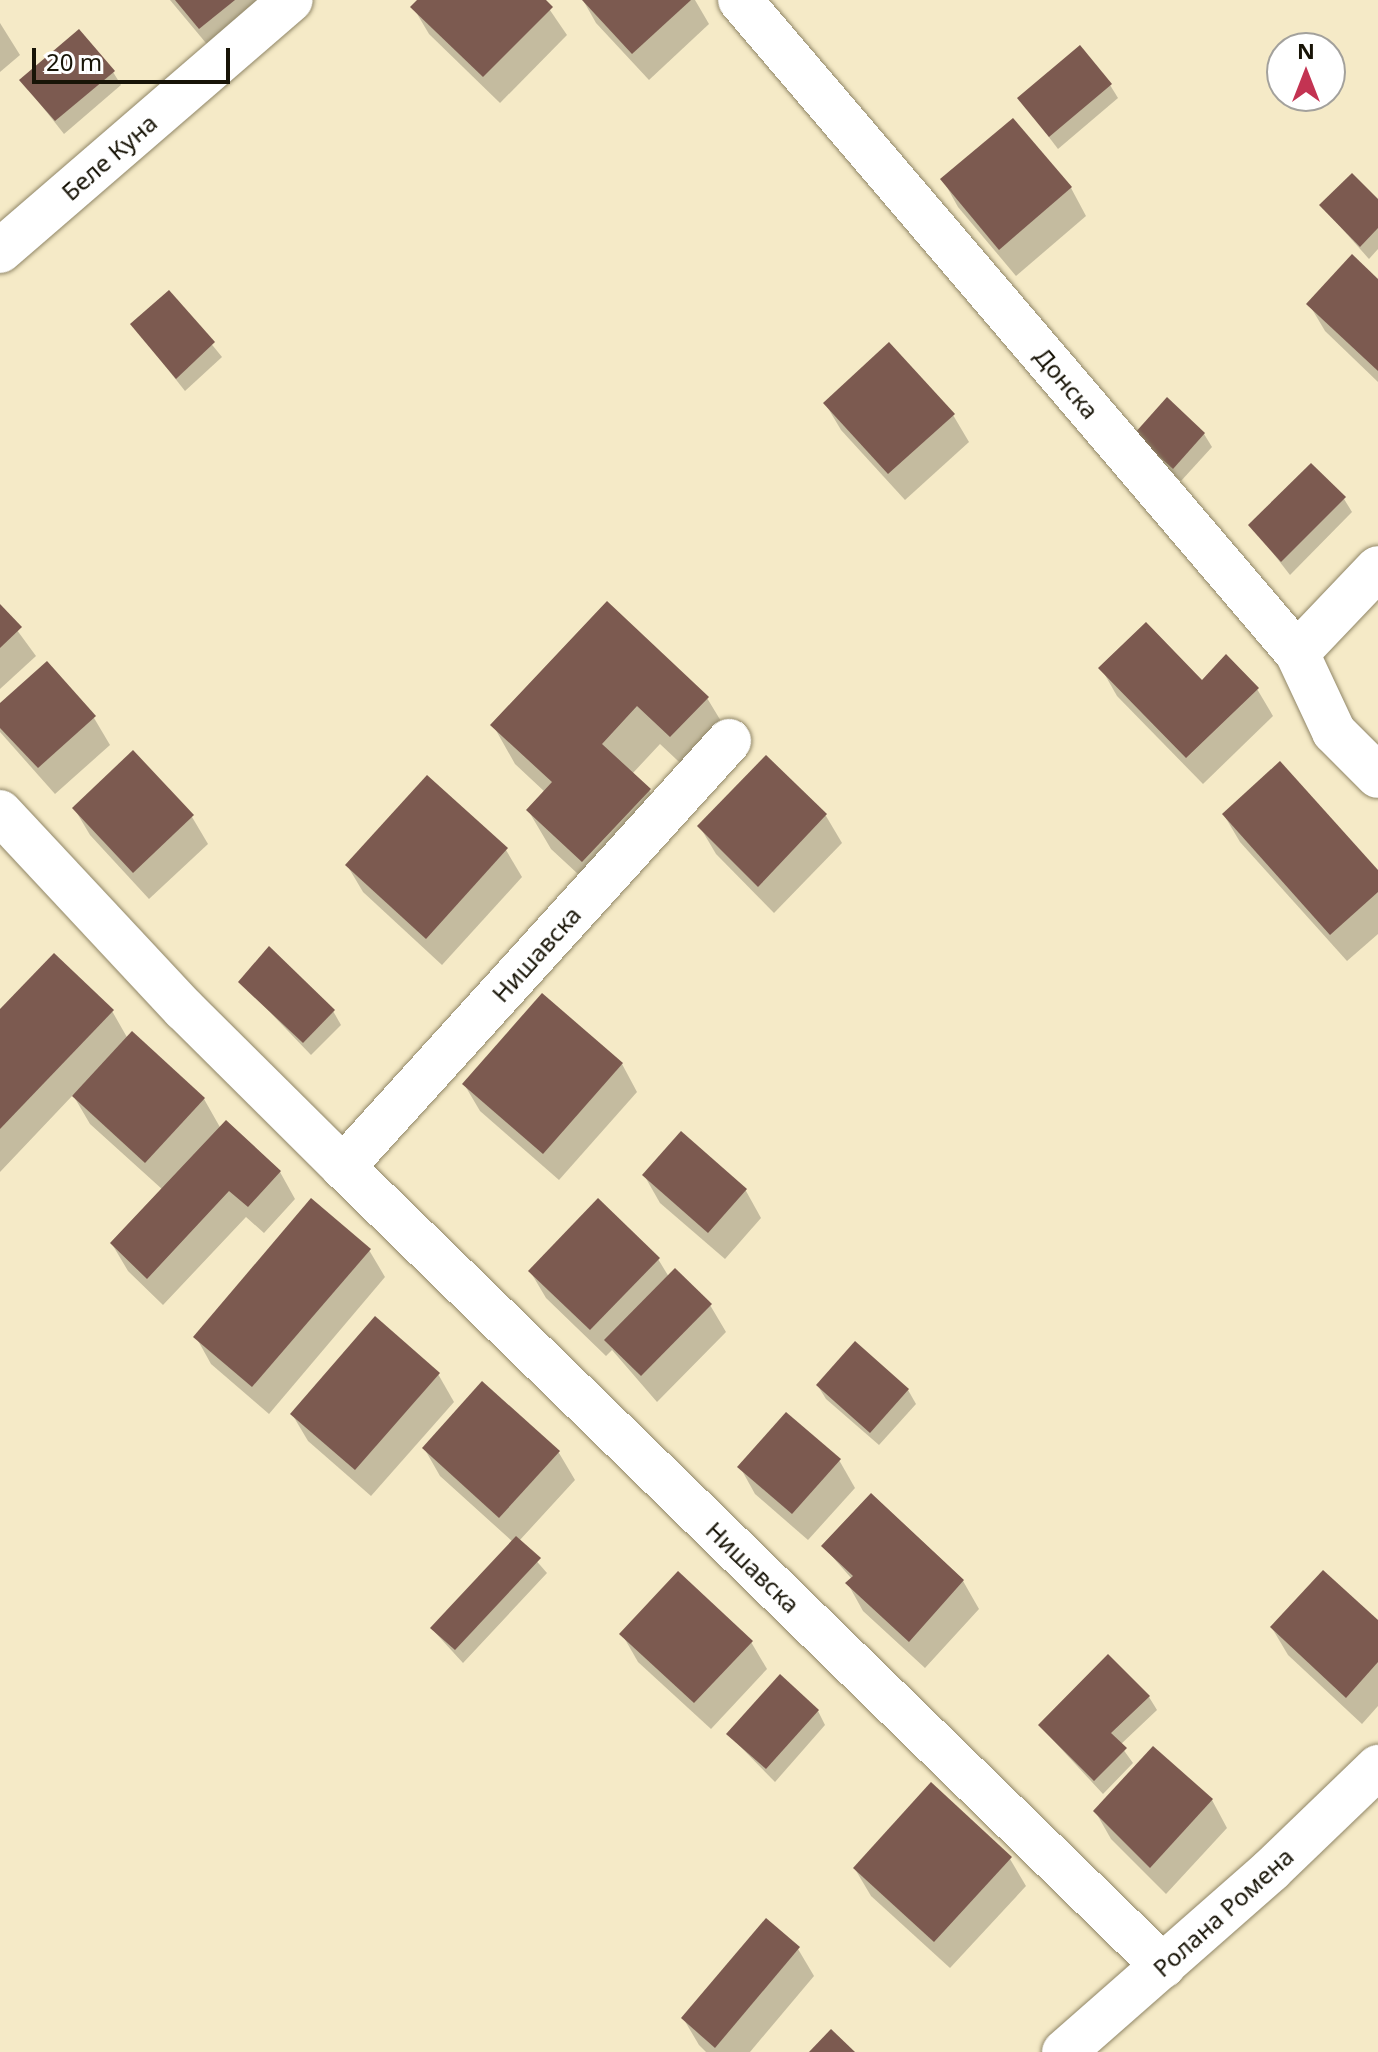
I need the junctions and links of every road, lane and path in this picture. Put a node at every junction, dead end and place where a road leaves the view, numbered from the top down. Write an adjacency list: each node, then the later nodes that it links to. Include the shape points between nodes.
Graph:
1 (291, 0): 3 (street, Беле Куна)
2 (740, 0): 5 (street, Донска)
3 (0, 251)
4 (1378, 568): 5 (street)
5 (1297, 653): 7 (street, Донска, via 1334,732)
6 (729, 741): 9 (street, Нишавска)
7 (1378, 776)
8 (0, 812): 9 (street, Нишавска, via 184,1009)
9 (343, 1167): 11 (street, Нишавска)
10 (1378, 1767): 11 (street, Ролана Ромена)
11 (1163, 1966): 12 (street, Ролана Ромена)
12 (1064, 2052)

